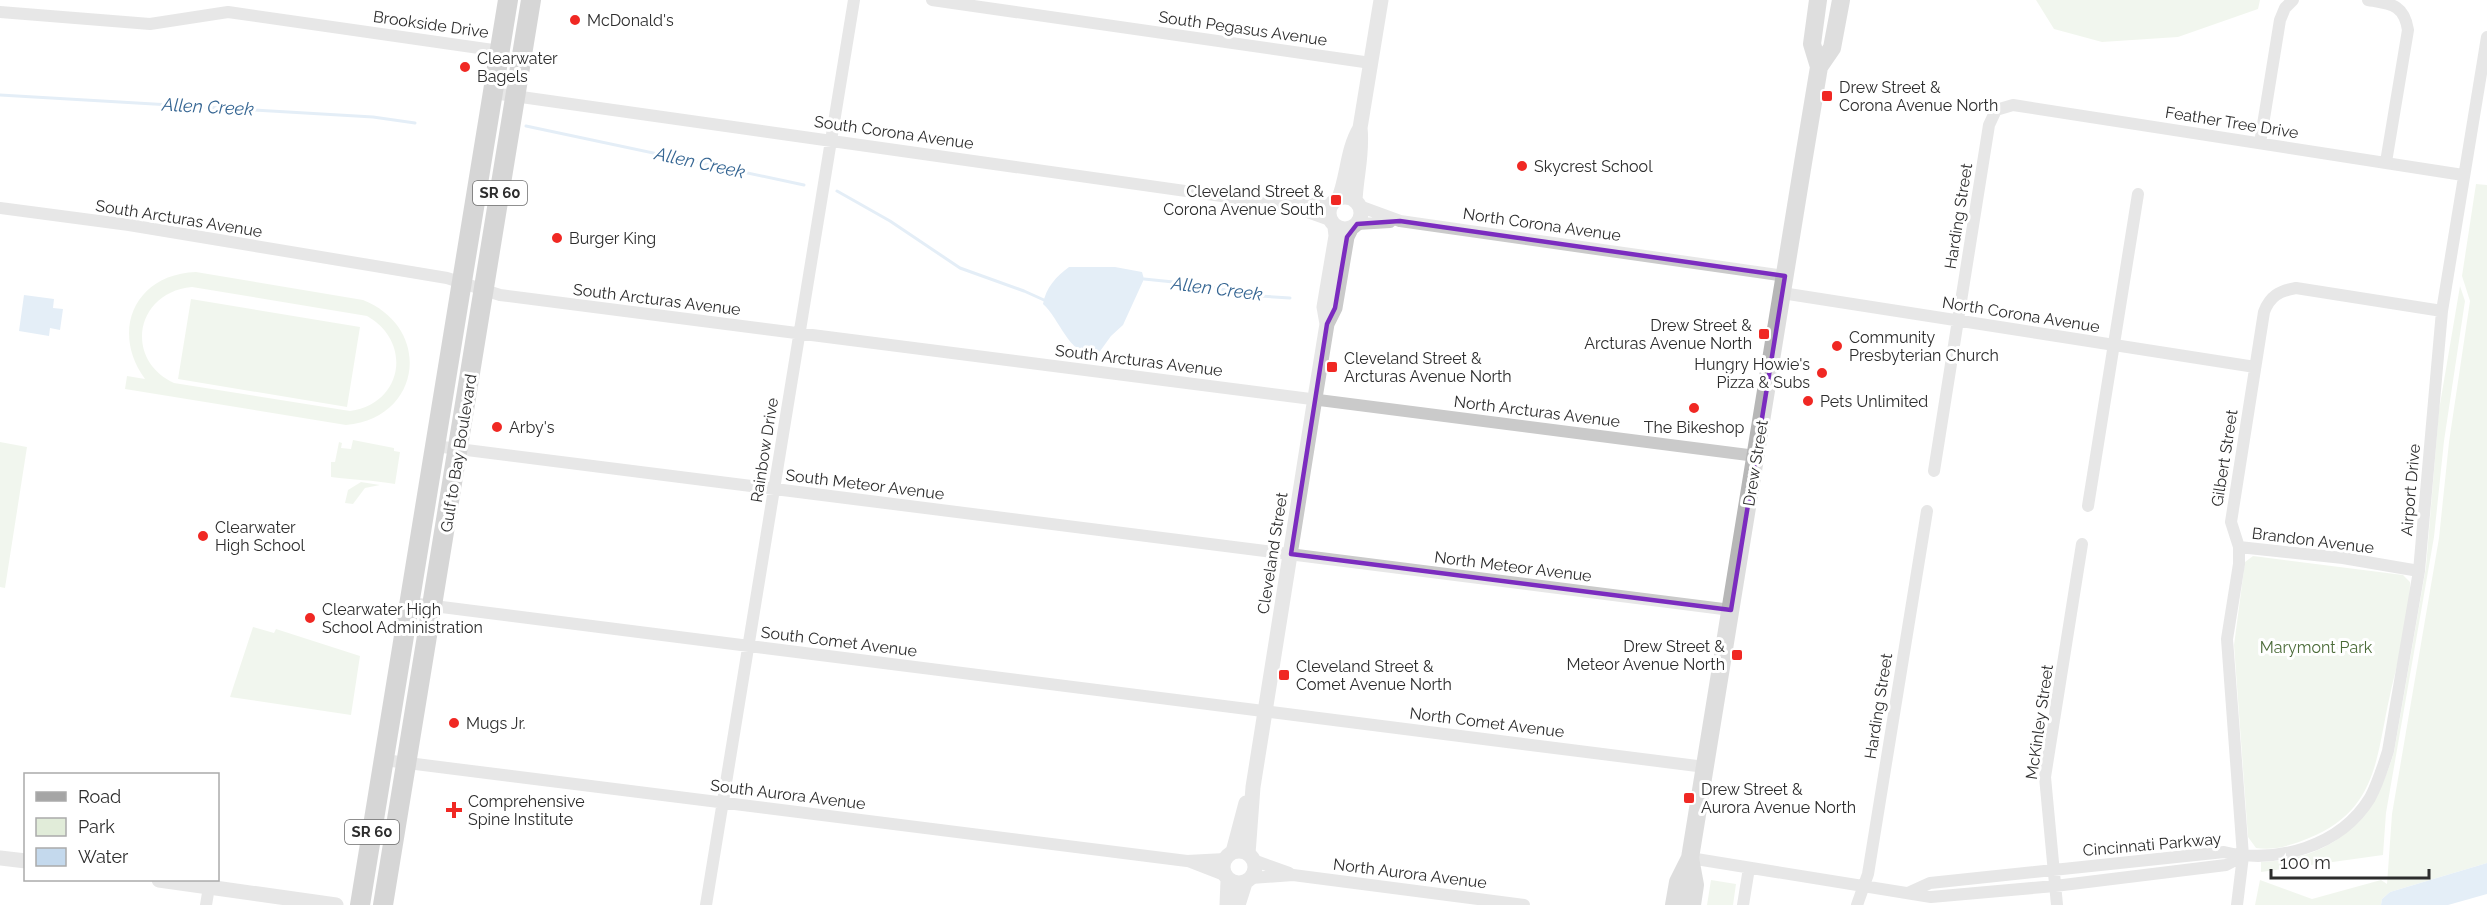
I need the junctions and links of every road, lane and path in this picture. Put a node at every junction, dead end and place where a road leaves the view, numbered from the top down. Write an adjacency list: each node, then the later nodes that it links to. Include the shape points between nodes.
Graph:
1 (508, 0): 12 (main road, Gulf to Bay Boulevard / SR 60)
2 (531, 0): 16 (main road, Gulf to Bay Boulevard / SR 60)
3 (854, 0): 19 (street, Rainbow Drive)
4 (932, 0): 13 (street, South Pegasus Avenue)
5 (1381, 0): 13 (street)
6 (1818, 0): 14 (main road, Drew Street, via 1812,44)
7 (1841, 0): 14 (main road, Drew Street, via 1832,48)
8 (2293, 0): 20 (street, via 2280,20)
9 (2368, 0): 21 (street, via 2397,7 2404,13 2408,30)
10 (0, 12): 12 (street, Brookside Drive, via 150,24 228,12)
11 (2487, 37): 22 (street, Airport Drive)
12 (500, 51): 15 (main road, Gulf to Bay Boulevard / SR 60)
13 (1371, 63): 18 (street)
14 (1818, 67): 31 (main road, Drew Street)
15 (493, 93): 16 (street, South Corona Avenue); 30 (main road, Gulf to Bay Boulevard / SR 60)
16 (516, 96): 19 (street, South Corona Avenue); 32 (main road, Gulf to Bay Boulevard / SR 60)
17 (1996, 110): 20 (street, Feather Tree Drive, via 2013,105); 34 (street, Harding Street, via 1989,125)
18 (1360, 128): 24 (street); 25 (street)
19 (831, 140): 26 (street, South Corona Avenue); 35 (street, Rainbow Drive)
20 (2260, 143): 21 (street, Feather Tree Drive)
21 (2386, 162): 22 (street, Feather Tree Drive)
22 (2463, 175): 33 (street, Airport Drive)
23 (2138, 194): 36 (street)
24 (1336, 201): 25 (street, via 1347,197); 26 (street, South Corona Avenue); 29 (street, via 1329,211)
25 (1357, 204): 28 (street, North Corona Avenue); 29 (street, via 1361,215)
26 (1291, 206): 29 (street, South Corona Avenue)
27 (0, 208): 30 (street, South Arcturas Avenue, via 140,227)
28 (1400, 221): 29 (street, North Corona Avenue); 31 (street, North Corona Avenue)
29 (1343, 225): 38 (street, Cleveland Street, via 1336,236 1324,307 1327,324)
30 (462, 283): 32 (street, South Arcturas Avenue); 39 (main road, Gulf to Bay Boulevard / SR 60)
31 (1784, 284): 34 (street, North Corona Avenue); 41 (main road, Drew Street)
32 (484, 291): 35 (street, South Arcturas Avenue); 40 (main road, Gulf to Bay Boulevard / SR 60)
33 (2442, 311): 37 (street, Gilbert Street, via 2296,288 2284,290 2268,302); 51 (street, Airport Drive)
34 (1957, 321): 36 (street, North Corona Avenue); 42 (street, Harding Street)
35 (800, 334): 38 (street, South Arcturas Avenue); 43 (street, Rainbow Drive)
36 (2113, 344): 37 (street, North Corona Avenue); 45 (street)
37 (2255, 367): 49 (street, Gilbert Street, via 2232,511)
38 (1315, 398): 41 (street, North Arcturas Avenue); 50 (street, Cleveland Street)
39 (435, 446): 40 (street, South Meteor Avenue); 44 (main road, Gulf to Bay Boulevard / SR 60)
40 (458, 449): 43 (street, South Meteor Avenue); 46 (main road, Gulf to Bay Boulevard / SR 60)
41 (1756, 456): 54 (main road, Drew Street)
42 (1934, 471)
43 (774, 490): 50 (street, South Meteor Avenue); 55 (street, Rainbow Drive)
44 (427, 504): 46 (street); 52 (main road, Gulf to Bay Boulevard / SR 60)
45 (2088, 506)
46 (449, 509): 53 (main road, Gulf to Bay Boulevard / SR 60)
47 (1927, 511): 75 (street, Harding Street)
48 (2082, 544): 68 (street, McKinley Street, via 2045,777)
49 (2239, 548): 51 (street, Brandon Avenue, via 2343,558); 62 (street, Gilbert Street, via 2228,639)
50 (1291, 554): 54 (street, North Meteor Avenue); 56 (street, Cleveland Street)
51 (2419, 571): 62 (street, Airport Drive, via 2388,751 2369,798 2345,826 2309,847)
52 (410, 603): 53 (street, South Comet Avenue); 57 (main road, Gulf to Bay Boulevard / SR 60)
53 (432, 606): 55 (street, South Comet Avenue); 58 (main road, Gulf to Bay Boulevard / SR 60)
54 (1731, 610): 59 (main road, Drew Street)
55 (749, 647): 56 (street, South Comet Avenue); 60 (street, Rainbow Drive)
56 (1265, 711): 59 (street, North Comet Avenue); 61 (street, Cleveland Street)
57 (384, 760): 58 (street, South Aurora Avenue); 79 (main road, Gulf to Bay Boulevard / SR 60)
58 (407, 762): 60 (street, South Aurora Avenue); 80 (main road, Gulf to Bay Boulevard / SR 60)
59 (1705, 767): 64 (main road, Drew Street)
60 (723, 803): 66 (street, South Aurora Avenue); 81 (street, Rainbow Drive)
61 (1240, 856): 66 (street, South Aurora Avenue); 69 (street, North Aurora Avenue); 70 (street, via 1223,864); 71 (street, via 1255,870)
62 (2243, 856): 68 (street, Cincinnati Parkway, via 2224,852); 73 (street, Cincinnati Parkway, via 2226,865); 90 (street, Gilbert Street)
63 (0, 858): 65 (street)
64 (1690, 858): 67 (street, Cincinnati Parkway); 85 (main road, Drew Street, via 1678,882); 86 (main road, Drew Street, via 1695,885)
65 (24, 861)
66 (1187, 861): 70 (street, South Aurora Avenue)
67 (1749, 868): 75 (street, Cincinnati Parkway); 87 (street)
68 (2053, 870): 73 (street, McKinley Street); 76 (street, Cincinnati Parkway, via 1930,883)
69 (1293, 875): 71 (street, North Aurora Avenue); 84 (street, North Aurora Avenue)
70 (1226, 877): 71 (street, via 1236,884); 82 (street)
71 (1248, 880): 83 (street)
72 (172, 881): 74 (street)
73 (2055, 886): 76 (street, Cincinnati Parkway); 89 (street, McKinley Street)
74 (209, 887): 77 (street); 78 (street)
75 (1863, 887): 76 (street, Cincinnati Parkway); 88 (street, Harding Street)
76 (1907, 899)
77 (206, 905)
78 (336, 905)
79 (360, 905)
80 (383, 905)
81 (706, 905)
82 (1227, 905)
83 (1238, 905)
84 (1524, 905)
85 (1674, 905)
86 (1692, 905)
87 (1743, 905)
88 (1857, 905)
89 (2057, 905)
90 (2237, 905)

